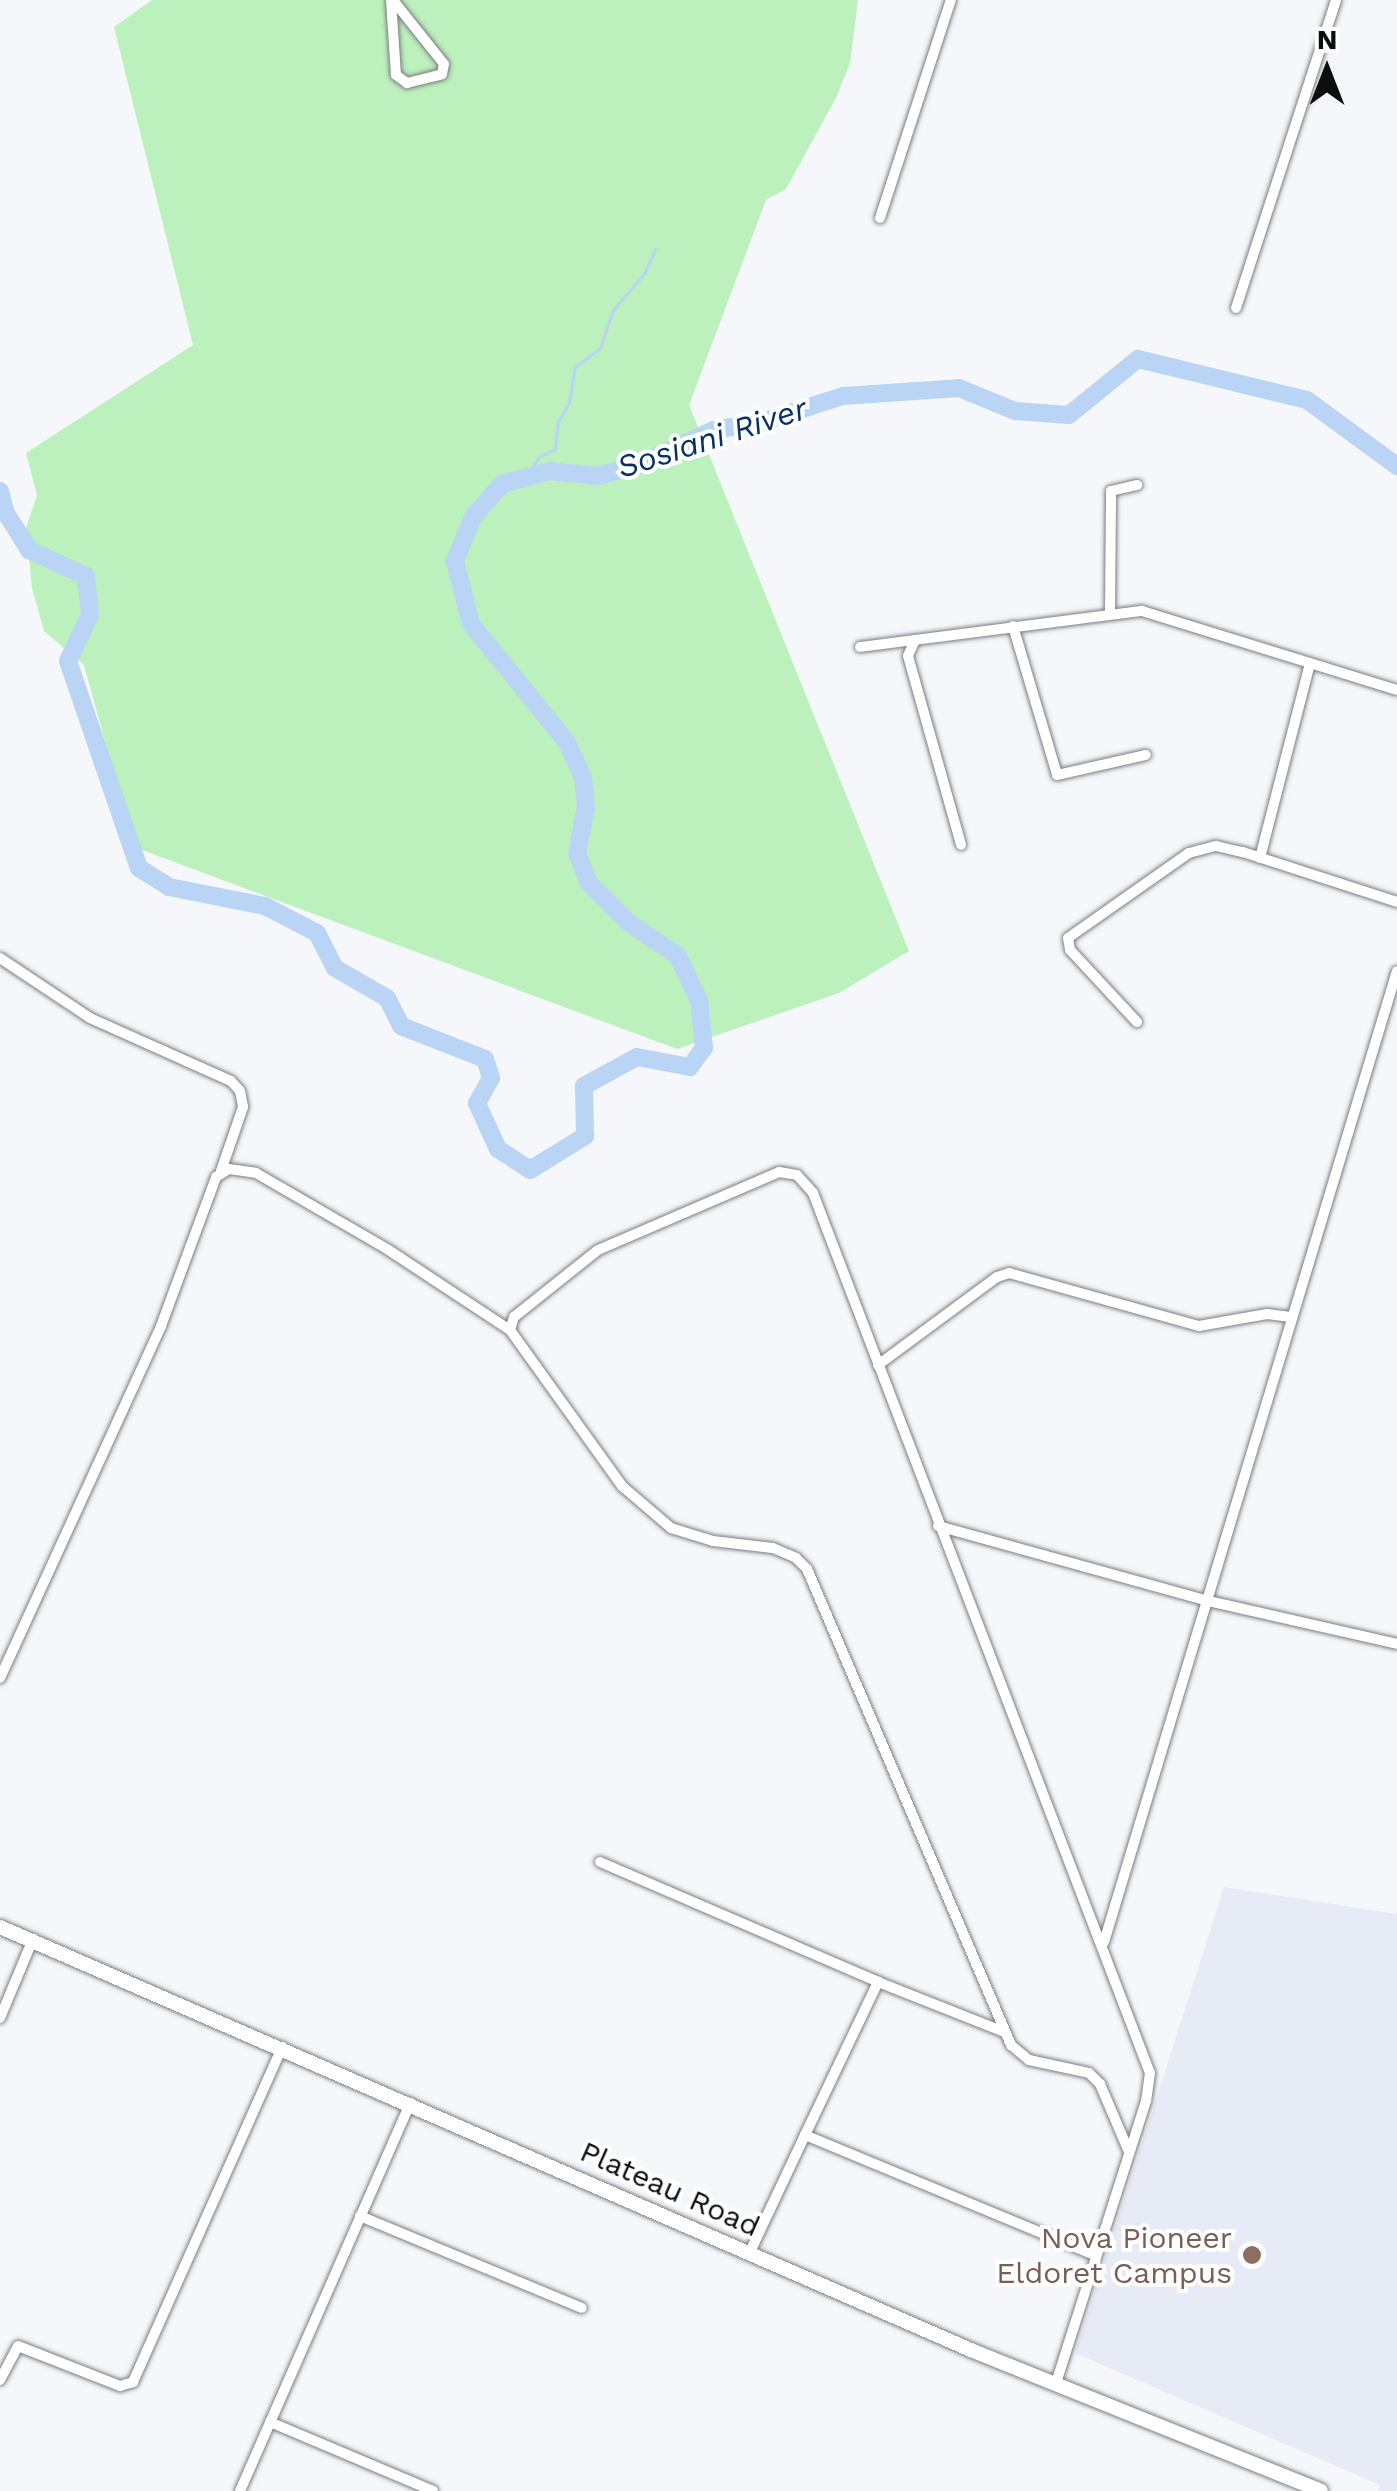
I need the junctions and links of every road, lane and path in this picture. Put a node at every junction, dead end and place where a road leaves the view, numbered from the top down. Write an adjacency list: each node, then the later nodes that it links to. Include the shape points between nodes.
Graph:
1 (392, 0): 1 (street, via 444,64 442,74 407,83 396,76)
2 (951, 0): 4 (street)
3 (1336, 0): 5 (street)
4 (880, 218)
5 (1236, 308)
6 (1137, 485): 7 (street, via 1111,491)
7 (1110, 613): 8 (street); 11 (street, via 1142,612)
8 (1013, 626): 9 (street); 13 (street, via 1058,775)
9 (915, 640): 10 (street); 14 (street, via 908,656)
10 (860, 647)
11 (1310, 663): 12 (street); 15 (street)
12 (1397, 690)
13 (1146, 755)
14 (961, 846)
15 (1260, 858): 16 (street); 19 (street, via 1216,846 1189,853 1068,938 1070,950)
16 (1397, 902)
17 (0, 958): 20 (street, via 90,1018 231,1081 243,1107)
18 (1397, 971): 21 (street)
19 (1137, 1022)
20 (221, 1172): 22 (street, via 256,1173); 27 (street, via 161,1326)
21 (1292, 1317): 23 (street, via 1267,1314 1198,1326 1008,1273); 25 (street)
22 (510, 1330): 23 (street, via 514,1317 598,1250 788,1172 803,1178 813,1193); 34 (street, via 622,1486 672,1528 774,1548 806,1569)
23 (878, 1365): 24 (street)
24 (938, 1526): 25 (street); 31 (street)
25 (1204, 1600): 26 (street); 31 (street)
26 (1397, 1644)
27 (0, 1678)
28 (600, 1862): 32 (street)
29 (0, 1927): 30 (street, Plateau Road)
30 (33, 1940): 33 (street); 35 (street, Plateau Road)
31 (1104, 1943): 38 (street, via 1150,2073)
32 (878, 1982): 34 (street); 37 (street)
33 (0, 2018)
34 (1004, 2032): 38 (street, via 1029,2060 1088,2073 1100,2084)
35 (282, 2047): 36 (street, Plateau Road); 43 (street, via 133,2382 120,2386 24,2347)
36 (410, 2103): 39 (street); 40 (street, Plateau Road)
37 (805, 2136): 40 (street); 41 (street)
38 (1129, 2152): 41 (street)
39 (360, 2216): 42 (street); 46 (street)
40 (748, 2254): 45 (street, Plateau Road)
41 (1094, 2255): 45 (street)
42 (582, 2308)
43 (6, 2352): 44 (street)
44 (0, 2380)
45 (1056, 2383): 49 (street, Plateau Road)
46 (270, 2422): 47 (street); 48 (street)
47 (240, 2491)
48 (433, 2491)
49 (1321, 2491)

